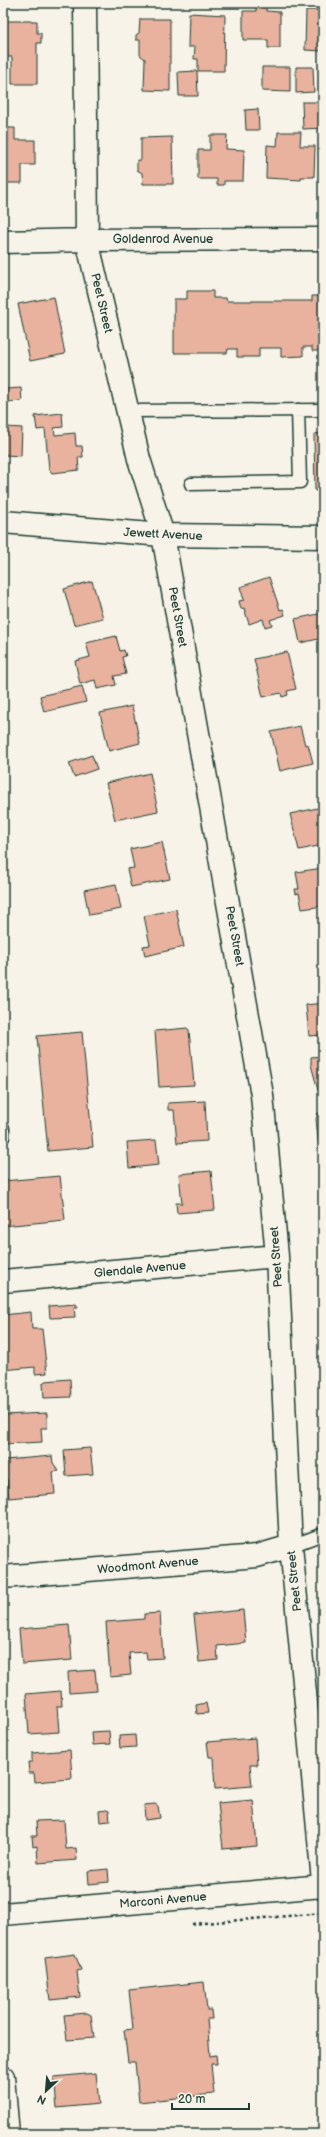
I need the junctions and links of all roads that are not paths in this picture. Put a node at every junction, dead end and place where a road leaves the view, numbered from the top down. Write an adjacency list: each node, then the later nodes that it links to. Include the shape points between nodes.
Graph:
1 (85, 3): 3 (street, Peet Street)
2 (323, 239): 3 (street, Goldenrod Avenue)
3 (87, 240): 4 (street, Goldenrod Avenue); 7 (street, Peet Street)
4 (3, 242)
5 (298, 410): 6 (lane); 7 (lane); 8 (lane, via 300,482)
6 (323, 410)
7 (128, 411): 10 (street, Peet Street, via 139,459)
8 (191, 484)
9 (3, 522): 10 (street, Jewett Avenue)
10 (163, 535): 11 (street, Jewett Avenue); 14 (street, Peet Street, via 262,1095)
11 (323, 538)
12 (3, 1128): 13 (lane)
13 (3, 1137)
14 (276, 1256): 15 (street, Glendale Avenue); 17 (street, Peet Street)
15 (3, 1281)
16 (323, 1534): 17 (lane)
17 (291, 1546): 18 (street, Woodmont Avenue, via 257,1556); 19 (street, Peet Street)
18 (3, 1577)
19 (323, 1881)
20 (323, 1886): 21 (street, Marconi Avenue)
21 (3, 1914)
22 (3, 2077): 23 (street)
23 (8, 2134)

